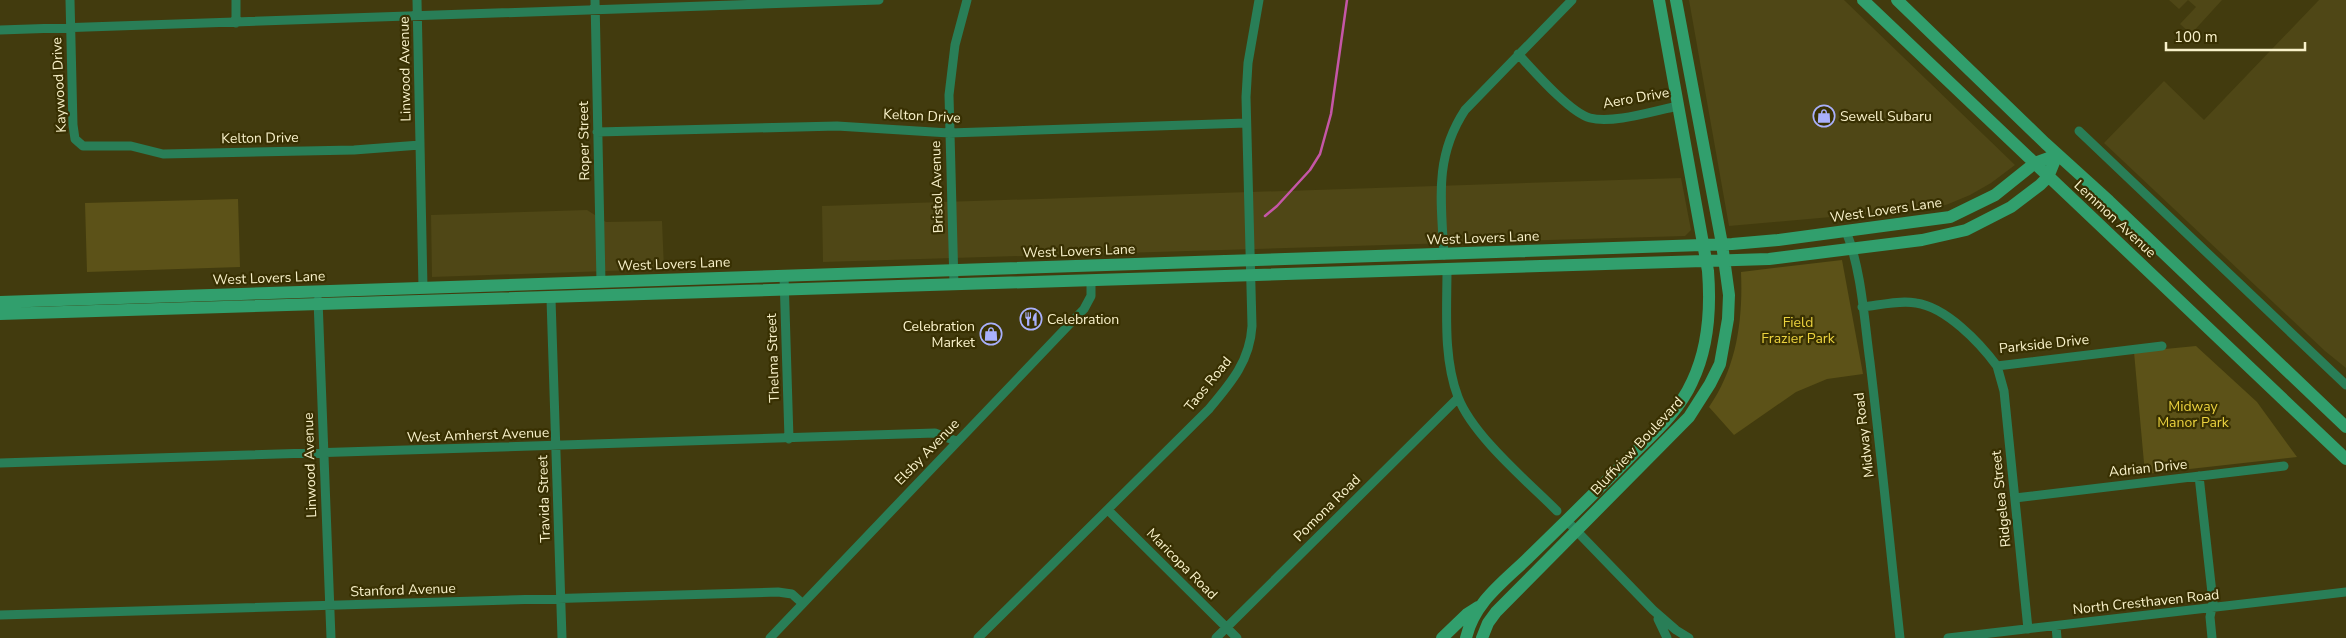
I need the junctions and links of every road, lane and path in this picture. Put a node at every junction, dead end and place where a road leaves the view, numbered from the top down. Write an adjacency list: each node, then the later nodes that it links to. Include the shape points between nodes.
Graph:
1 (70, 0): 17 (street, Kaywood Drive)
2 (236, 0): 16 (street)
3 (417, 0): 14 (street, Linwood Avenue)
4 (595, 0): 13 (street, Roper Street)
5 (879, 0): 13 (street)
6 (967, 0): 25 (street, Bristol Avenue, via 952,64)
7 (1259, 0): 22 (street, Taos Road, via 1248,63)
8 (1572, 0): 19 (street)
9 (1659, 0): 21 (main road, Bluffview Boulevard)
10 (1676, 0): 20 (main road, Bluffview Boulevard)
11 (1863, 0): 15 (main road, Lemmon Avenue)
12 (1899, 2): 15 (main road); 28 (main road, Lemmon Avenue)
13 (595, 11): 14 (street); 24 (street, Roper Street)
14 (418, 17): 16 (street); 26 (street, Linwood Avenue)
15 (1885, 21): 29 (main road, Lemmon Avenue)
16 (236, 23): 17 (street)
17 (70, 28): 18 (street); 27 (street, Kaywood Drive, via 74,135 83,146)
18 (0, 30)
19 (1518, 54): 21 (street, Aero Drive, via 1574,110 1588,118 1611,119); 35 (street, via 1465,110 1446,146 1441,183)
20 (1695, 103): 21 (main road, Aero Drive); 33 (main road, Bluffview Boulevard)
21 (1678, 106): 32 (main road, Bluffview Boulevard)
22 (1246, 123): 25 (street, Kelton Drive); 36 (street, Taos Road)
23 (2078, 131): 63 (street)
24 (597, 132): 25 (street, Kelton Drive, via 837,126); 45 (street, Roper Street)
25 (949, 133): 41 (street, Bristol Avenue)
26 (420, 145): 27 (street, Kelton Drive, via 354,150 163,154 131,146); 48 (street, Linwood Avenue)
27 (102, 147)
28 (2057, 155): 29 (main road, West Lovers Lane); 30 (main road, West Lovers Lane); 65 (main road, Lemmon Avenue)
29 (2035, 163): 30 (main road, Lemmon Avenue); 31 (main road, West Lovers Lane, via 1995,195 1958,214 1930,221)
30 (2048, 177): 34 (main road, West Lovers Lane, via 2011,207 1966,230 1922,240); 70 (main road, Lemmon Avenue)
31 (1846, 231): 33 (main road, West Lovers Lane); 34 (street, Midway Road)
32 (1704, 244): 33 (main road, West Lovers Lane); 35 (main road, West Lovers Lane); 37 (main road, Bluffview Boulevard)
33 (1722, 244): 38 (main road, Bluffview Boulevard)
34 (1853, 248): 38 (main road, West Lovers Lane); 58 (street, Midway Road)
35 (1444, 254): 36 (main road, West Lovers Lane); 40 (main road)
36 (1251, 261): 39 (main road, West Lovers Lane); 42 (street, Taos Road)
37 (1706, 261): 38 (main road, West Lovers Lane); 40 (main road, West Lovers Lane); 77 (main road, Bluffview Boulevard, via 1711,301 1708,328 1693,382 1674,411)
38 (1725, 261): 78 (main road, Bluffview Boulevard, via 1728,319 1720,364 1710,384 1677,430)
39 (1090, 266): 41 (main road, West Lovers Lane); 44 (main road)
40 (1446, 269): 42 (main road, West Lovers Lane); 64 (street, via 1449,350)
41 (954, 270): 43 (main road, West Lovers Lane); 47 (street, Bristol Avenue)
42 (1251, 275): 44 (main road, West Lovers Lane); 75 (street, Taos Road, via 1251,341 1240,370 1209,409)
43 (784, 276): 45 (main road, West Lovers Lane); 49 (street, Thelma Street)
44 (1091, 281): 47 (main road, West Lovers Lane); 67 (street, Elsby Avenue, via 1091,296 1084,309)
45 (601, 282): 46 (main road, West Lovers Lane); 52 (main road)
46 (551, 284): 48 (main road, West Lovers Lane); 53 (main road)
47 (954, 284): 49 (main road, West Lovers Lane)
48 (423, 288): 50 (main road, West Lovers Lane); 55 (main road)
49 (784, 290): 52 (main road, West Lovers Lane); 66 (street, Thelma Street)
50 (317, 292): 51 (main road, West Lovers Lane); 57 (street, Linwood Avenue)
51 (240, 294): 56 (main road, West Lovers Lane); 59 (main road)
52 (601, 297): 53 (main road, West Lovers Lane)
53 (551, 299): 55 (main road, West Lovers Lane); 68 (street, Travida Street)
54 (0, 302): 56 (main road, West Lovers Lane)
55 (423, 302): 57 (main road, West Lovers Lane)
56 (84, 306): 59 (main road, West Lovers Lane); 60 (main road, West Lovers Lane)
57 (319, 306): 59 (main road, West Lovers Lane); 69 (street, Linwood Avenue)
58 (1862, 307): 62 (street, Parkside Drive, via 1904,302 1931,307 1976,340); 101 (street, Midway Road)
59 (240, 308)
60 (0, 314)
61 (2162, 346): 62 (street, Parkside Drive)
62 (1997, 366): 74 (street, Ridgelea Street, via 2004,391)
63 (2346, 385)
64 (1458, 398): 76 (street, via 1478,431); 88 (street, Pomona Road)
65 (2346, 428)
66 (789, 439): 67 (street, West Amherst Avenue, via 935,433); 68 (street, West Amherst Avenue)
67 (956, 441): 81 (street, Elsby Avenue)
68 (556, 446): 69 (street, West Amherst Avenue); 80 (street, Travida Street)
69 (324, 454): 71 (street, West Amherst Avenue); 83 (street, Linwood Avenue)
70 (2346, 459)
71 (0, 463)
72 (2284, 466): 73 (street, Adrian Drive)
73 (2199, 476): 74 (street, Adrian Drive); 84 (street)
74 (2015, 498): 89 (street, Ridgelea Street)
75 (1108, 510): 88 (street, Maricopa Road); 93 (street, Taos Road)
76 (1557, 511)
77 (1567, 521): 78 (street); 82 (main road, Bluffview Boulevard)
78 (1577, 531): 85 (street); 98 (main road, Bluffview Boulevard, via 1496,612)
79 (2346, 592): 84 (street, North Cresthaven Road)
80 (561, 599): 81 (street, Stanford Avenue, via 778,592 792,594); 83 (street, Stanford Avenue); 91 (street, Travida Street)
81 (802, 604): 92 (street, Elsby Avenue)
82 (1480, 605): 96 (main road); 97 (main road, Bluffview Boulevard)
83 (330, 606): 86 (street, Stanford Avenue); 90 (street, Linwood Avenue)
84 (2212, 609): 87 (street, North Cresthaven Road); 104 (street)
85 (1653, 610): 99 (street); 100 (street)
86 (0, 615)
87 (2056, 626): 89 (street, North Cresthaven Road); 103 (street)
88 (1226, 628): 94 (street, Pomona Road); 95 (street, Maricopa Road)
89 (2028, 629): 102 (street, North Cresthaven Road)
90 (331, 638)
91 (562, 638)
92 (770, 638)
93 (978, 638)
94 (1216, 638)
95 (1237, 638)
96 (1442, 638)
97 (1466, 638)
98 (1482, 638)
99 (1667, 638)
100 (1689, 638)
101 (1900, 638)
102 (1948, 638)
103 (2057, 638)
104 (2212, 638)

